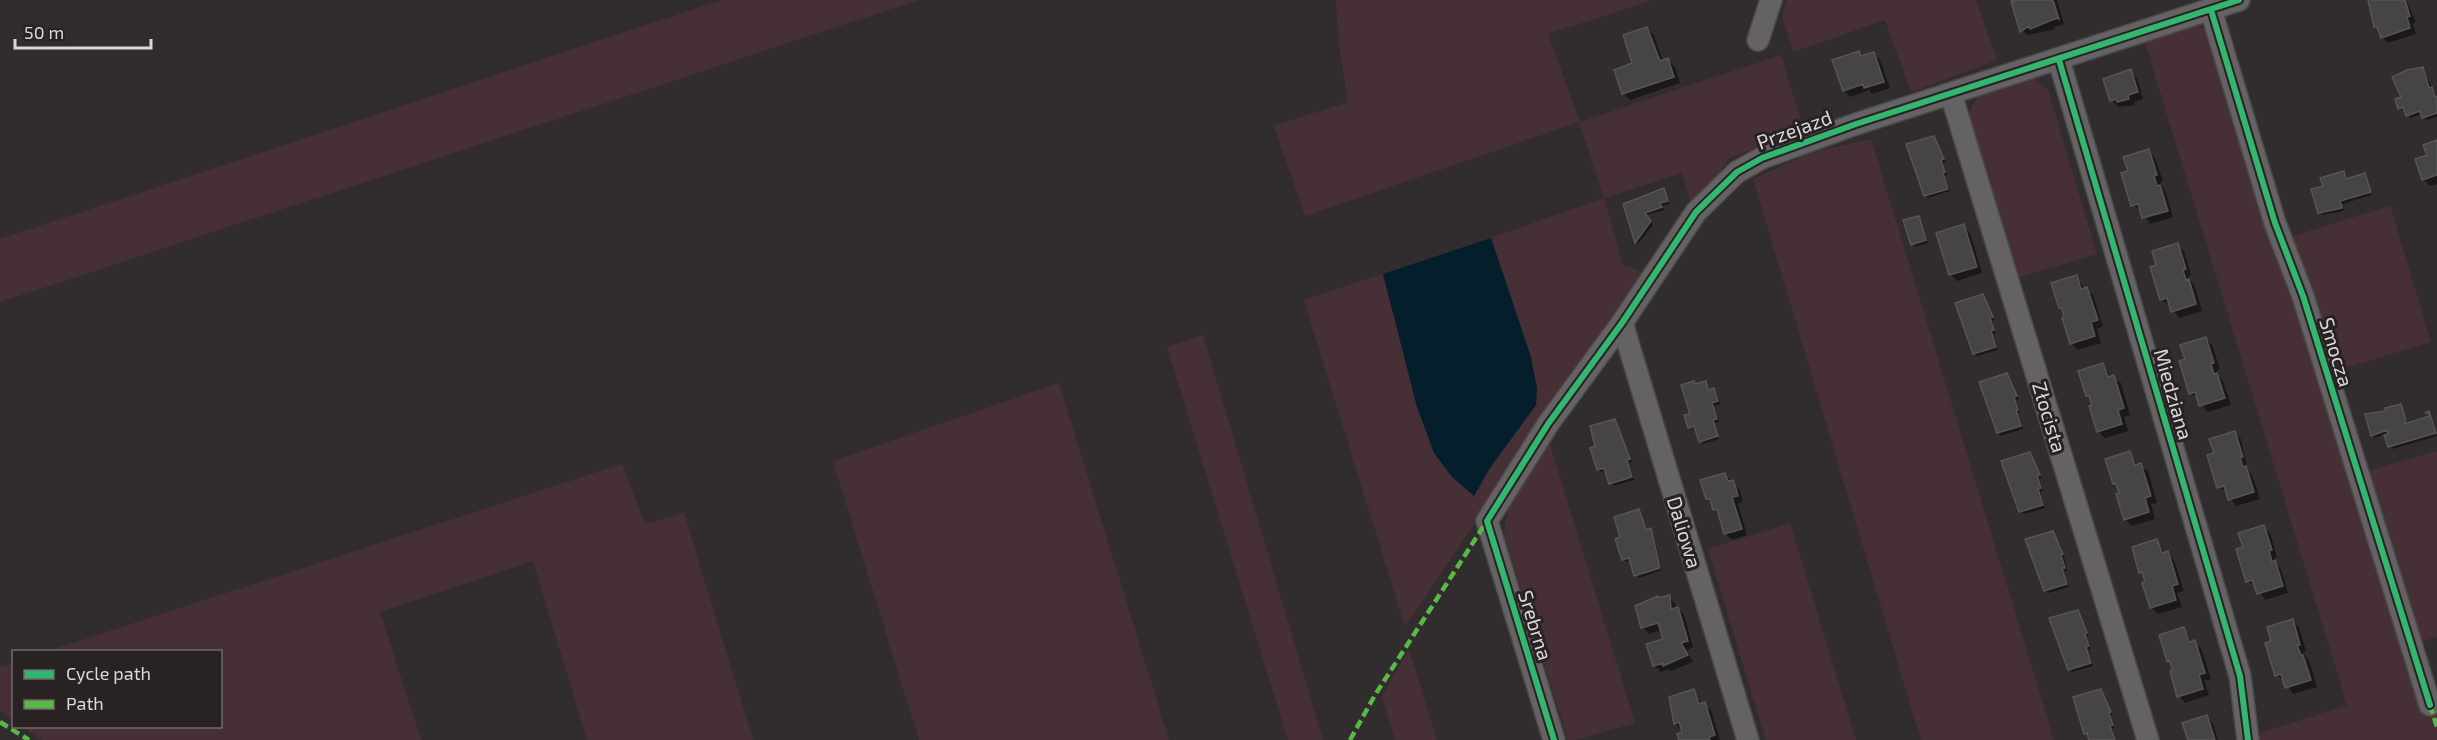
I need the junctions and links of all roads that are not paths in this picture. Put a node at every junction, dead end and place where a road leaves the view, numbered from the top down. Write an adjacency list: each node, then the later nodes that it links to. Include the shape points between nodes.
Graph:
1 (1771, 0): 4 (street)
2 (2239, 0): 3 (street, Przejazd)
3 (2211, 10): 5 (street, Przejazd); 9 (street, Smocza)
4 (1758, 40)
5 (2059, 60): 6 (street, Przejazd); 13 (street, Miedziana, via 2240,676)
6 (1951, 94): 7 (street, Przejazd, via 1762,158 1737,172 1696,212); 12 (street, Złocista)
7 (1622, 323): 8 (street, Przejazd, via 1548,424); 11 (street, Daliowa)
8 (1487, 521): 10 (street, Srebrna)
9 (2430, 705)
10 (1554, 740)
11 (1748, 740)
12 (2148, 740)
13 (2248, 740)

